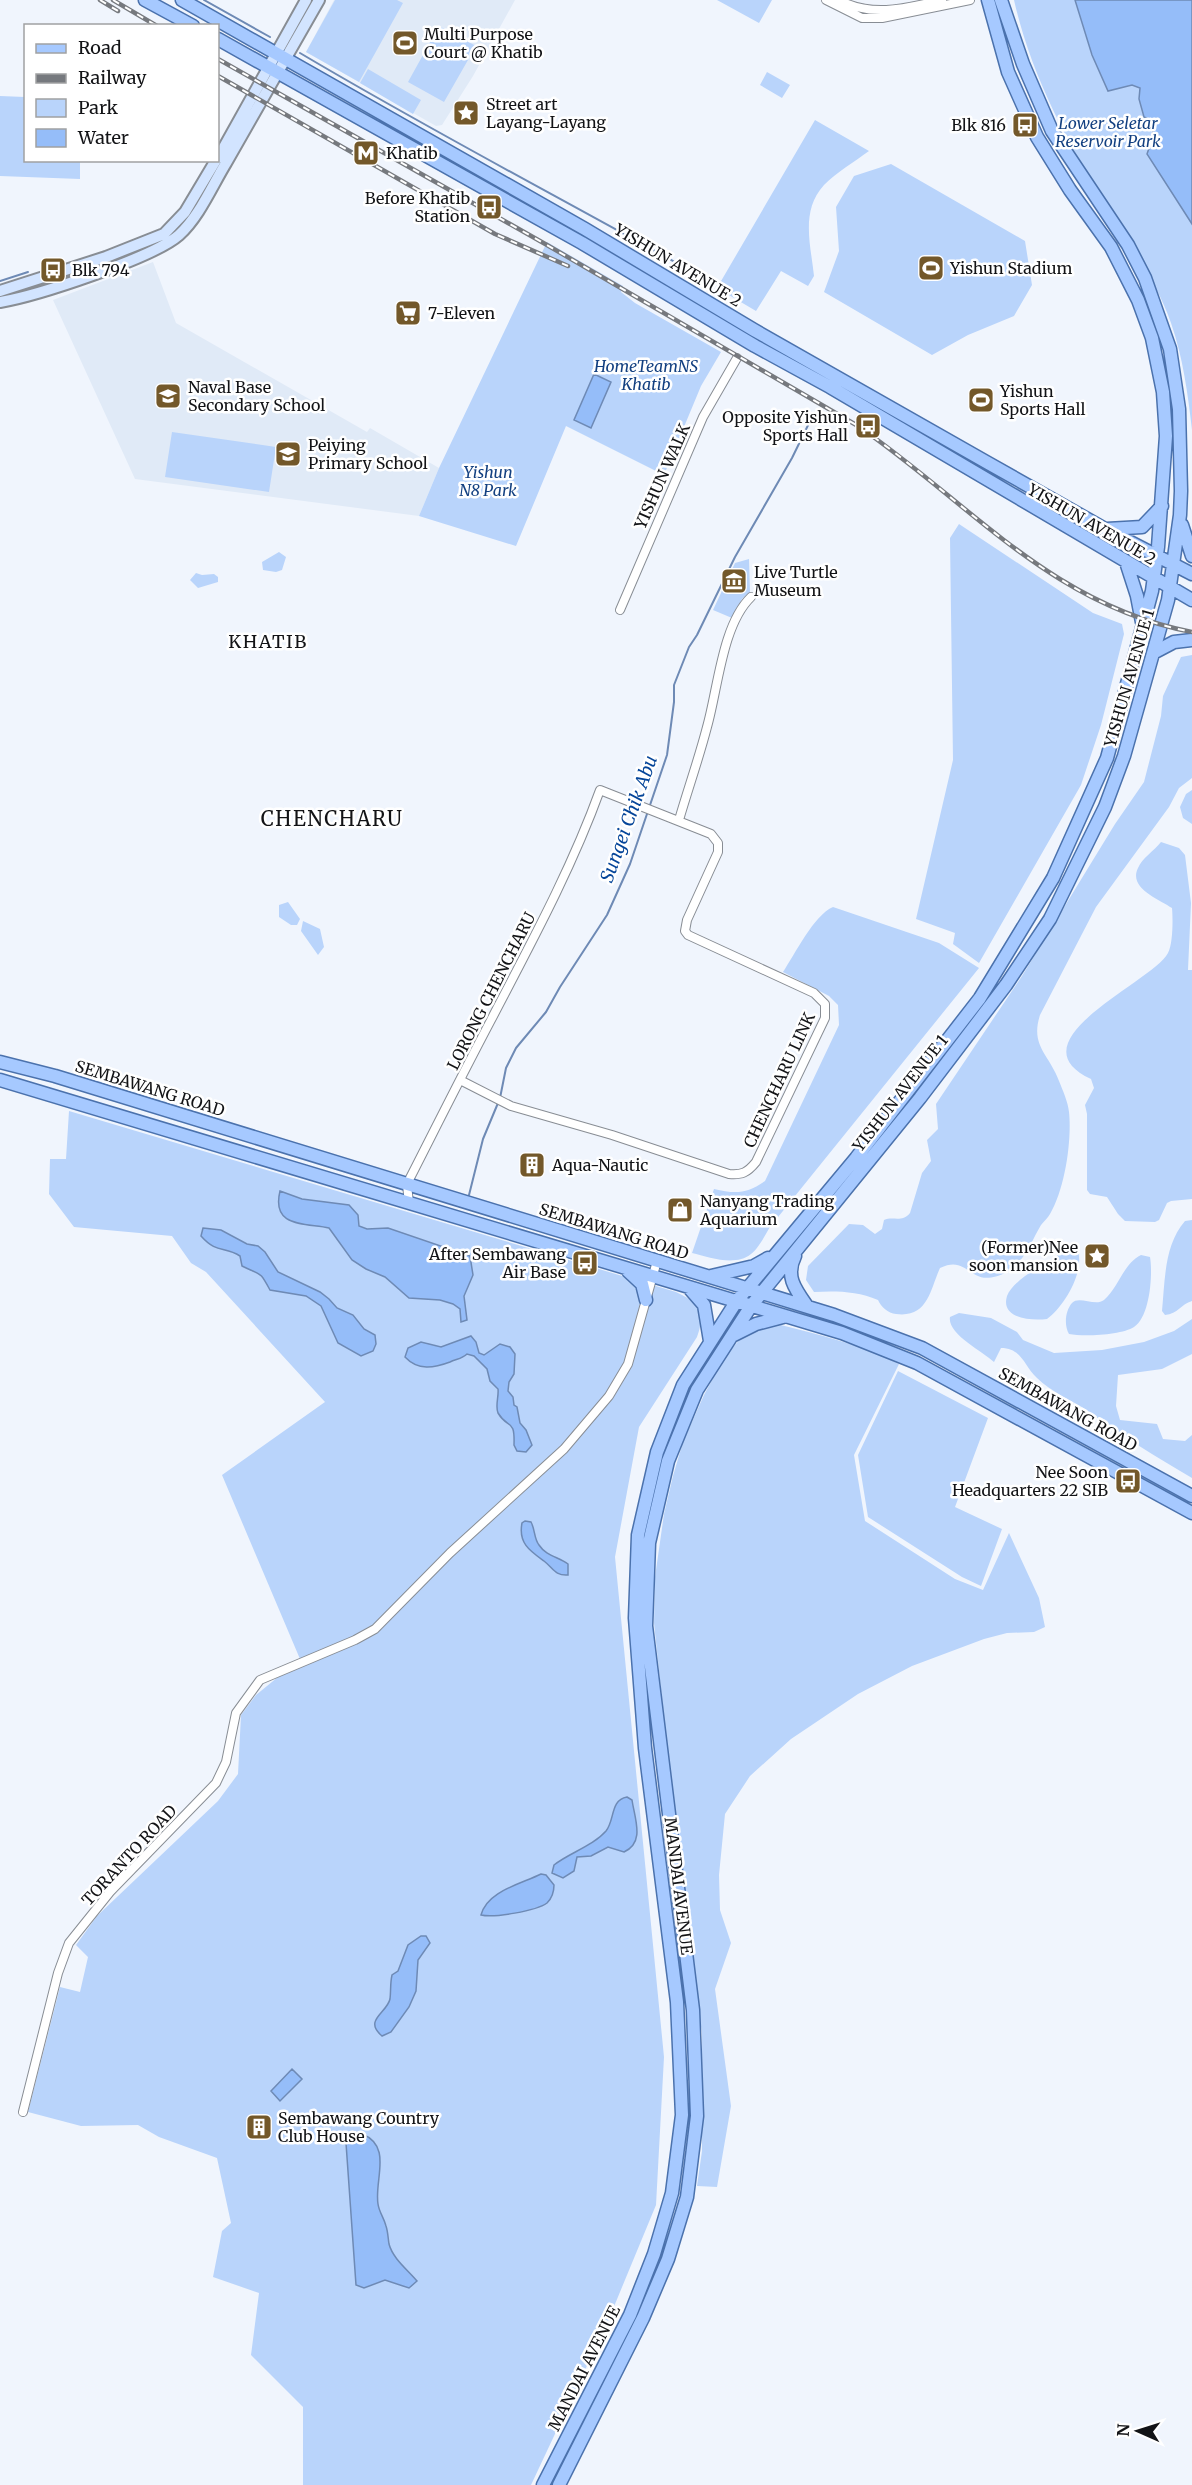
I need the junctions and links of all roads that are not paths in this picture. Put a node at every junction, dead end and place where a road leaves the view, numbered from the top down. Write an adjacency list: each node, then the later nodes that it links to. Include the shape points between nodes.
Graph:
1 (145, 0): 11 (main road)
2 (182, 0): 13 (main road, YISHUN AVENUE 2)
3 (306, 0): 13 (main road)
4 (319, 0): 13 (main road)
5 (826, 0): 8 (street, via 862,18 882,18)
6 (839, 0): 7 (street, via 862,10 883,11)
7 (942, 0)
8 (970, 0)
9 (988, 0): 23 (main road, YISHUN AVENUE 1, via 1008,72 1037,137 1111,247 1138,300 1160,368)
10 (1001, 0): 22 (main road, YISHUN AVENUE 1, via 1052,131 1128,245 1145,278 1170,349)
11 (189, 24)
12 (219, 40): 14 (main road, YISHUN AVENUE 2)
13 (280, 57): 14 (main road); 17 (main road, YISHUN AVENUE 2)
14 (273, 70): 15 (main road); 18 (main road, YISHUN AVENUE 2); 20 (main road, via 206,198 177,237 110,268)
15 (219, 156)
16 (215, 162): 19 (main road, via 185,212 164,234)
17 (566, 219): 18 (main road, via 555,219); 26 (main road, YISHUN AVENUE 2)
18 (560, 230): 29 (main road, YISHUN AVENUE 2)
19 (0, 291)
20 (0, 302)
21 (737, 358): 36 (street, YISHUN WALK, via 703,417)
22 (1179, 409): 23 (main road, via 1177,425 1169,427); 25 (main road, YISHUN AVENUE 1)
23 (1165, 420): 24 (main road, YISHUN AVENUE 1)
24 (1162, 506): 26 (main road, via 1142,527); 28 (main road, YISHUN AVENUE 1)
25 (1180, 515): 27 (main road); 30 (main road, YISHUN AVENUE 1)
26 (1105, 529): 28 (main road, YISHUN AVENUE 2)
27 (1192, 556)
28 (1157, 557): 30 (main road, YISHUN AVENUE 2); 32 (main road, YISHUN AVENUE 1)
29 (1126, 562): 32 (main road, YISHUN AVENUE 2); 37 (main road)
30 (1174, 565): 31 (main road, YISHUN AVENUE 2); 33 (main road, YISHUN AVENUE 1)
31 (1192, 574)
32 (1154, 579): 33 (main road, YISHUN AVENUE 2); 37 (main road, YISHUN AVENUE 1)
33 (1170, 588): 35 (main road, YISHUN AVENUE 2); 39 (main road, YISHUN AVENUE 1)
34 (751, 597): 41 (street, via 737,616)
35 (1190, 600)
36 (620, 610)
37 (1143, 628): 48 (main road, YISHUN AVENUE 1, via 1107,758 1053,878 980,998)
38 (1192, 640): 39 (main road, via 1174,642)
39 (1155, 652): 47 (main road, YISHUN AVENUE 1, via 1125,756 1105,807 1050,919 941,1070)
40 (600, 790): 41 (street, CHENCHARU LINK); 44 (street, LORONG CHENCHARU, via 583,835 528,949)
41 (679, 820): 44 (street, CHENCHARU LINK, via 711,834 719,847 687,920 688,935 814,993 825,1004 825,1018 748,1172 729,1174 507,1104)
42 (0, 1062): 45 (main road, SEMBAWANG ROAD)
43 (0, 1080): 46 (main road, SEMBAWANG ROAD)
44 (460, 1080): 45 (street, LORONG CHENCHARU)
45 (407, 1185): 46 (street); 49 (main road, SEMBAWANG ROAD)
46 (409, 1203): 50 (main road, SEMBAWANG ROAD)
47 (802, 1242): 55 (main road, YISHUN AVENUE 1); 59 (main road, via 790,1275)
48 (775, 1255): 52 (main road, via 754,1266); 54 (main road, YISHUN AVENUE 1)
49 (657, 1261): 51 (street, TORANTO ROAD); 52 (main road, SEMBAWANG ROAD)
50 (626, 1270): 51 (main road, SEMBAWANG ROAD); 56 (main road, via 642,1284)
51 (652, 1277): 53 (main road, SEMBAWANG ROAD); 56 (street, TORANTO ROAD)
52 (706, 1277): 54 (main road, SEMBAWANG ROAD)
53 (690, 1288): 57 (main road, SEMBAWANG ROAD); 62 (main road, via 704,1305)
54 (747, 1289): 55 (main road, SEMBAWANG ROAD); 57 (main road, MANDAI AVENUE)
55 (762, 1292): 58 (main road, MANDAI AVENUE); 59 (main road, SEMBAWANG ROAD)
56 (646, 1300): 65 (street, TORANTO ROAD, via 620,1382 564,1449 375,1629 260,1680 251,1690 234,1719 226,1762 216,1783 110,1892 69,1943)
57 (736, 1302): 58 (main road, SEMBAWANG ROAD); 62 (main road, MANDAI AVENUE)
58 (751, 1306): 60 (main road, SEMBAWANG ROAD); 61 (main road, MANDAI AVENUE)
59 (807, 1306): 63 (main road, SEMBAWANG ROAD, via 917,1346)
60 (787, 1316): 61 (main road, via 768,1319); 64 (main road, SEMBAWANG ROAD, via 917,1363)
61 (730, 1337): 67 (main road, MANDAI AVENUE, via 697,1390 668,1461 649,1543 646,1626 693,2010 697,2116 687,2197 644,2318)
62 (710, 1341): 66 (main road, MANDAI AVENUE, via 683,1385 657,1452 638,1535 635,1618 645,1748 677,2001 682,2115 672,2193 630,2314)
63 (1192, 1496)
64 (1192, 1513)
65 (23, 2112)
66 (543, 2485)
67 (559, 2485)

